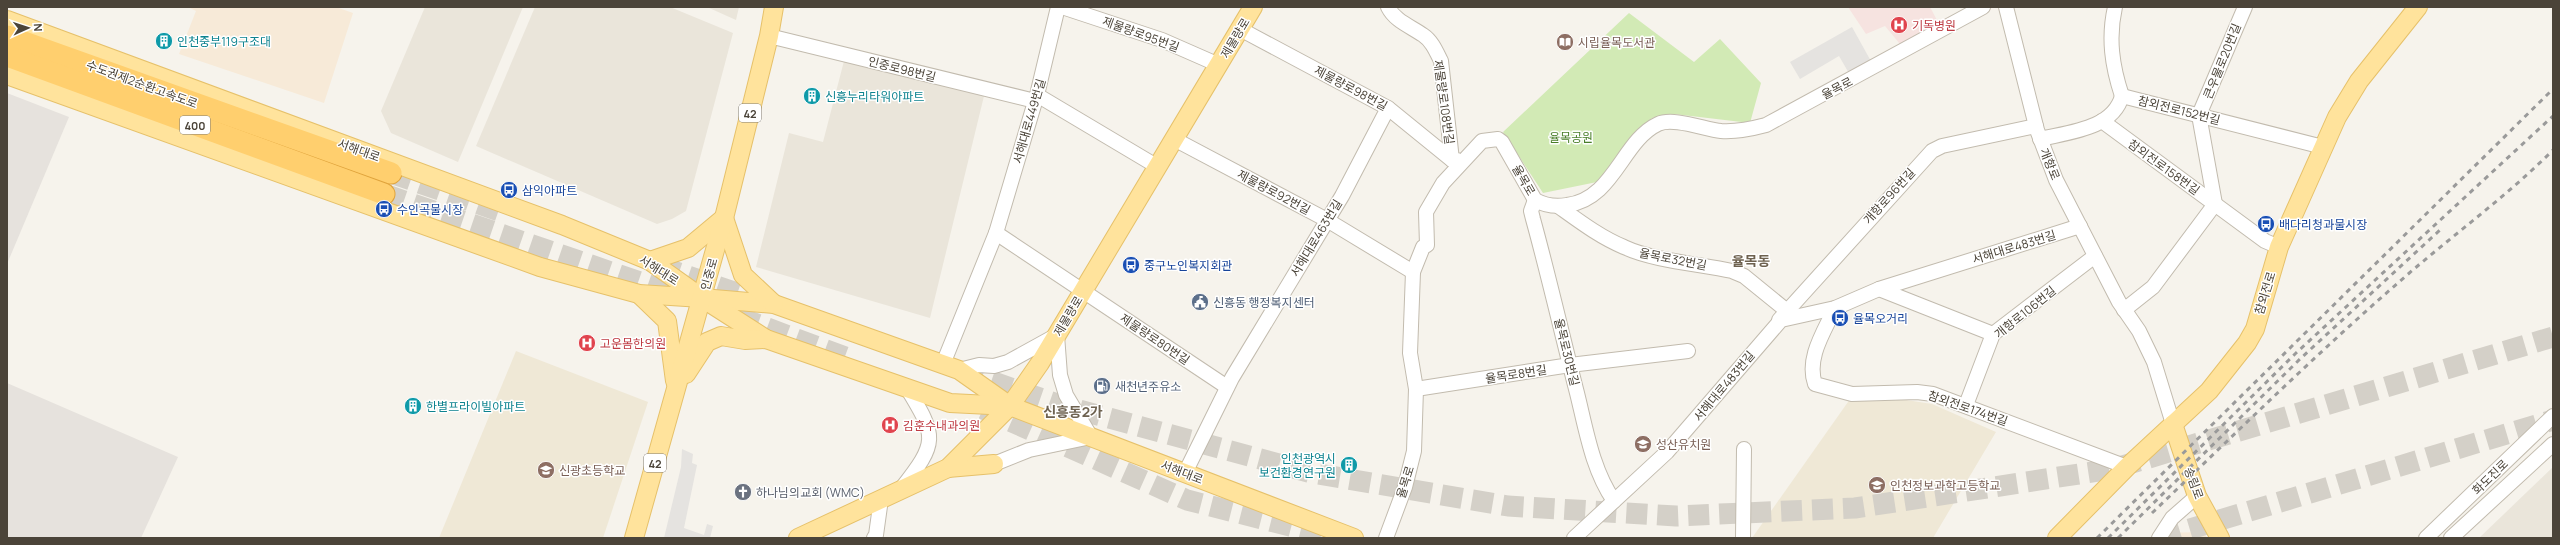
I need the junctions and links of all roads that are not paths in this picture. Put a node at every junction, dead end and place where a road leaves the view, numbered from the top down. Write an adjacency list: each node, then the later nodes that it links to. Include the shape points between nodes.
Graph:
1 (774, 7): 14 (main road, 인중로 / 42)
2 (1058, 7): 23 (street, 서해대로449번길)
3 (1062, 7): 17 (street, 제물량로95번길, via 1162,40)
4 (1254, 7): 12 (main road, 제물량로)
5 (1983, 7): 36 (street, 율목로, via 1766,126 1744,131 1721,131 1667,121 1657,124 1639,140 1595,195 1576,204)
6 (2006, 7): 27 (street, 개항로)
7 (2115, 7): 22 (street, 참외전로152번길, via 2110,27 2112,58)
8 (2245, 7): 25 (street, 큰우물로20번길)
9 (2418, 7): 29 (main road, 참외전로, via 2359,81 2337,117)
10 (1391, 8): 30 (street, 제물량로108번길, via 1401,22 1424,35 1434,46 1441,61)
11 (7, 20): 15 (main road, 서해대로)
12 (1240, 29): 17 (main road, 제물량로); 24 (street, 제물량로98번길)
13 (7, 36): 21 (highway, 수도권제2순환고속도로 / 400)
14 (769, 36): 23 (street, 인중로98번길); 37 (main road, 인중로 / 42)
15 (55, 37): 21 (highway, via 91,60); 43 (main road, 서해대로, via 562,225)
16 (7, 56): 20 (highway, 수도권제2순환고속도로 / 400)
17 (1219, 65): 28 (main road, 제물량로)
18 (7, 66): 20 (highway)
19 (7, 75): 47 (main road, 서해대로, via 540,267)
20 (78, 82): 33 (highway, 수도권제2순환고속도로 / 400)
21 (174, 96): 32 (highway, 수도권제2순환고속도로 / 400)
22 (2122, 96): 25 (street, 참외전로152번길); 26 (street, via 2114,112)
23 (1036, 98): 31 (street, 인중로98번길); 40 (street, 서해대로449번길)
24 (1388, 108): 30 (street, 제물량로98번길); 38 (street, 서해대로463번길)
25 (2200, 115): 29 (street, 참외전로152번길); 35 (street)
26 (2102, 122): 27 (street); 35 (street, 참외전로158번길)
27 (2038, 132): 39 (street, 개항로, via 2056,180); 52 (street, 개항로96번길, via 1942,146 1932,151)
28 (1174, 139): 31 (main road, 제물량로); 38 (street, 제물량로92번길)
29 (2323, 147): 41 (main road, 참외전로)
30 (1458, 160): 34 (street, 율목로, via 1482,141 1498,139); 44 (street, 율목로, via 1426,212 1428,245 1423,247)
31 (1158, 167): 46 (main road, 제물량로)
32 (391, 174)
33 (384, 194)
34 (1535, 200): 36 (street, 율목로); 58 (street, 율목로30번길, via 1533,219)
35 (2215, 204): 41 (street, 참외전로158번길, via 2265,241); 51 (street, via 2153,287)
36 (1558, 206): 52 (street, 율목로32번길, via 1597,233 1642,254 1732,271 1744,276)
37 (724, 218): 43 (main road, via 688,248); 48 (main road, 인중로 / 42); 49 (main road, via 743,275)
38 (1327, 220): 44 (street, 제물량로92번길); 60 (street, 서해대로463번길)
39 (2080, 226): 42 (street, 개항로); 45 (street, 서해대로483번길)
40 (996, 233): 46 (street); 59 (street, 서해대로449번길)
41 (2279, 247): 67 (main road, 참외전로, via 2255,329 2247,343 2209,391)
42 (2095, 256): 51 (street, 개항로); 54 (street, 개항로106번길)
43 (650, 261): 48 (main road, 서해대로)
44 (1412, 272): 63 (street, 율목로, via 1410,353)
45 (1879, 289): 50 (street, 서해대로483번길); 54 (street)
46 (1083, 291): 55 (main road, 제물량로); 60 (street, 제물량로80번길)
47 (640, 294): 48 (main road, 서해대로); 61 (main road, via 667,321)
48 (702, 298): 49 (main road, 서해대로); 56 (main road, 서해대로); 61 (main road, 인중로 / 42)
49 (774, 304): 59 (main road, 서해대로)
50 (1835, 308): 53 (street, 서해대로483번길, via 1793,316); 64 (street, 참외전로174번길, via 1814,356 1811,372 1815,384 1852,394 1933,394)
51 (2124, 310): 67 (street, 개항로, via 2139,331 2154,362)
52 (1787, 311): 53 (street, 개항로96번길)
53 (1777, 323): 78 (street, 서해대로483번길, via 1667,452)
54 (1993, 334): 64 (street, 개항로106번길)
55 (1057, 335): 59 (street, via 1008,362 994,366); 65 (main road, 제물량로); 68 (street, via 1060,375 1066,395)
56 (766, 339): 61 (main road, via 745,340 721,336 707,342); 62 (main road, 서해대로)
57 (1688, 351): 58 (street, 율목로8번길)
58 (1570, 365): 63 (street, 율목로8번길); 78 (street, 율목로30번길, via 1597,467)
59 (951, 367): 65 (main road, 서해대로)
60 (1227, 387): 74 (street, 서해대로463번길)
61 (676, 388): 79 (main road, 인중로 / 42)
62 (907, 388): 65 (main road, 서해대로, via 950,403); 75 (street, via 927,420 930,434 928,448 917,469)
63 (1416, 390): 83 (street, 율목로, via 1411,466)
64 (1966, 405): 72 (street, 참외전로174번길)
65 (1010, 406): 68 (main road, 서해대로); 73 (main road, 제물량로)
66 (2553, 416): 89 (street, 화도진로)
67 (2173, 424): 72 (main road, 참외전로); 76 (main road, 송림로)
68 (1091, 437): 71 (street, via 1029,450); 74 (main road, 서해대로)
69 (2553, 444): 90 (street, 화도진로)
70 (1744, 449): 85 (street)
71 (994, 464): 73 (main road)
72 (2127, 467): 86 (main road, 참외전로)
73 (948, 468): 75 (main road, 제물량로)
74 (1185, 473): 82 (main road, 서해대로)
75 (902, 488): 77 (main road, 제물량로)
76 (2197, 496): 87 (street, via 2172,518); 88 (main road, 송림로)
77 (881, 499): 80 (main road, 제물량로); 81 (street)
78 (1614, 501): 84 (street, 서해대로483번길)
79 (634, 538)
80 (798, 538)
81 (874, 538)
82 (1354, 538)
83 (1386, 538)
84 (1574, 538)
85 (1743, 538)
86 (2057, 538)
87 (2159, 538)
88 (2220, 538)
89 (2426, 538)
90 (2451, 538)

